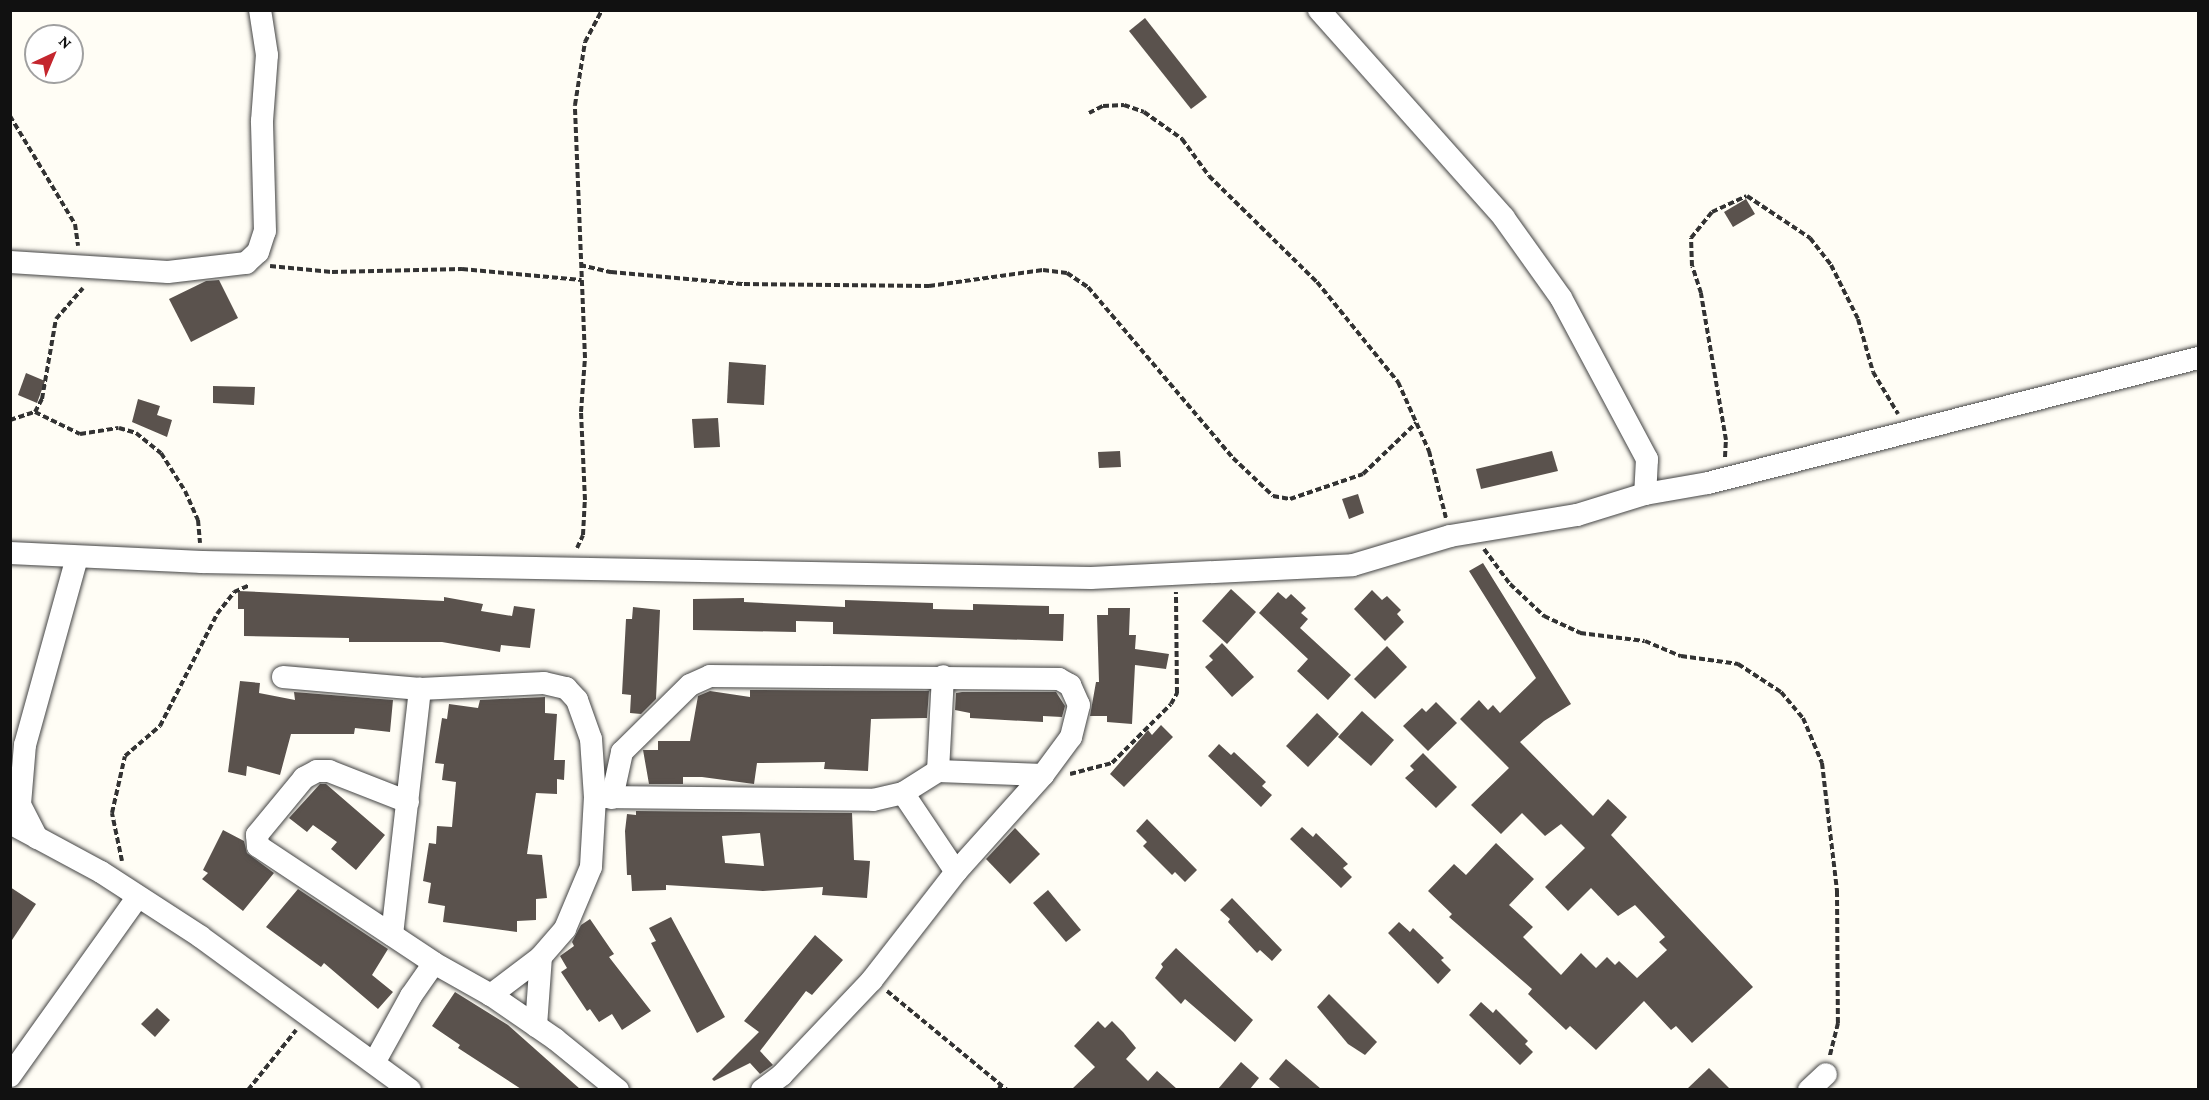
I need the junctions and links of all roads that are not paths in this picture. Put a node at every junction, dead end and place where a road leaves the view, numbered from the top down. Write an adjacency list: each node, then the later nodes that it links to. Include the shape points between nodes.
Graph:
1 (260, 10): 3 (street, via 267,56 262,121 265,231 258,252 246,263 168,272)
2 (1319, 10): 5 (street, via 1504,218 1561,298 1647,459)
3 (10, 262)
4 (2199, 358): 5 (street, via 1708,483)
5 (1645, 494): 7 (street, via 1577,514 1474,530 1353,565 1091,578)
6 (10, 553): 7 (street)
7 (77, 558): 17 (street, via 25,745 20,804 26,823)
8 (943, 676): 11 (street); 12 (street, via 1059,679 1070,685 1079,705 1071,737); 14 (street, via 710,676 690,685 622,752)
9 (284, 677): 10 (street)
10 (420, 689): 14 (street, via 544,682 566,688 577,700 591,738); 15 (street)
11 (938, 771): 12 (street); 13 (street)
12 (1043, 775): 18 (street)
13 (903, 793): 14 (street, via 873,800); 18 (street)
14 (604, 797): 21 (street, via 591,867 565,929)
15 (408, 802): 20 (street); 20 (street, via 328,771 317,771 304,778 257,835 258,846)
16 (10, 823): 17 (street)
17 (38, 840): 19 (street, via 101,872)
18 (956, 872): 30 (street, via 872,980 782,1075)
19 (131, 893): 25 (street, via 201,937); 27 (street)
20 (392, 935): 22 (street)
21 (541, 957): 23 (street); 24 (street)
22 (434, 963): 23 (street); 25 (street)
23 (491, 995): 24 (street)
24 (536, 1026): 29 (street)
25 (374, 1063): 28 (street)
26 (1826, 1074): 31 (street)
27 (10, 1076)
28 (410, 1089)
29 (618, 1089)
30 (762, 1089)
31 (1809, 1089)

